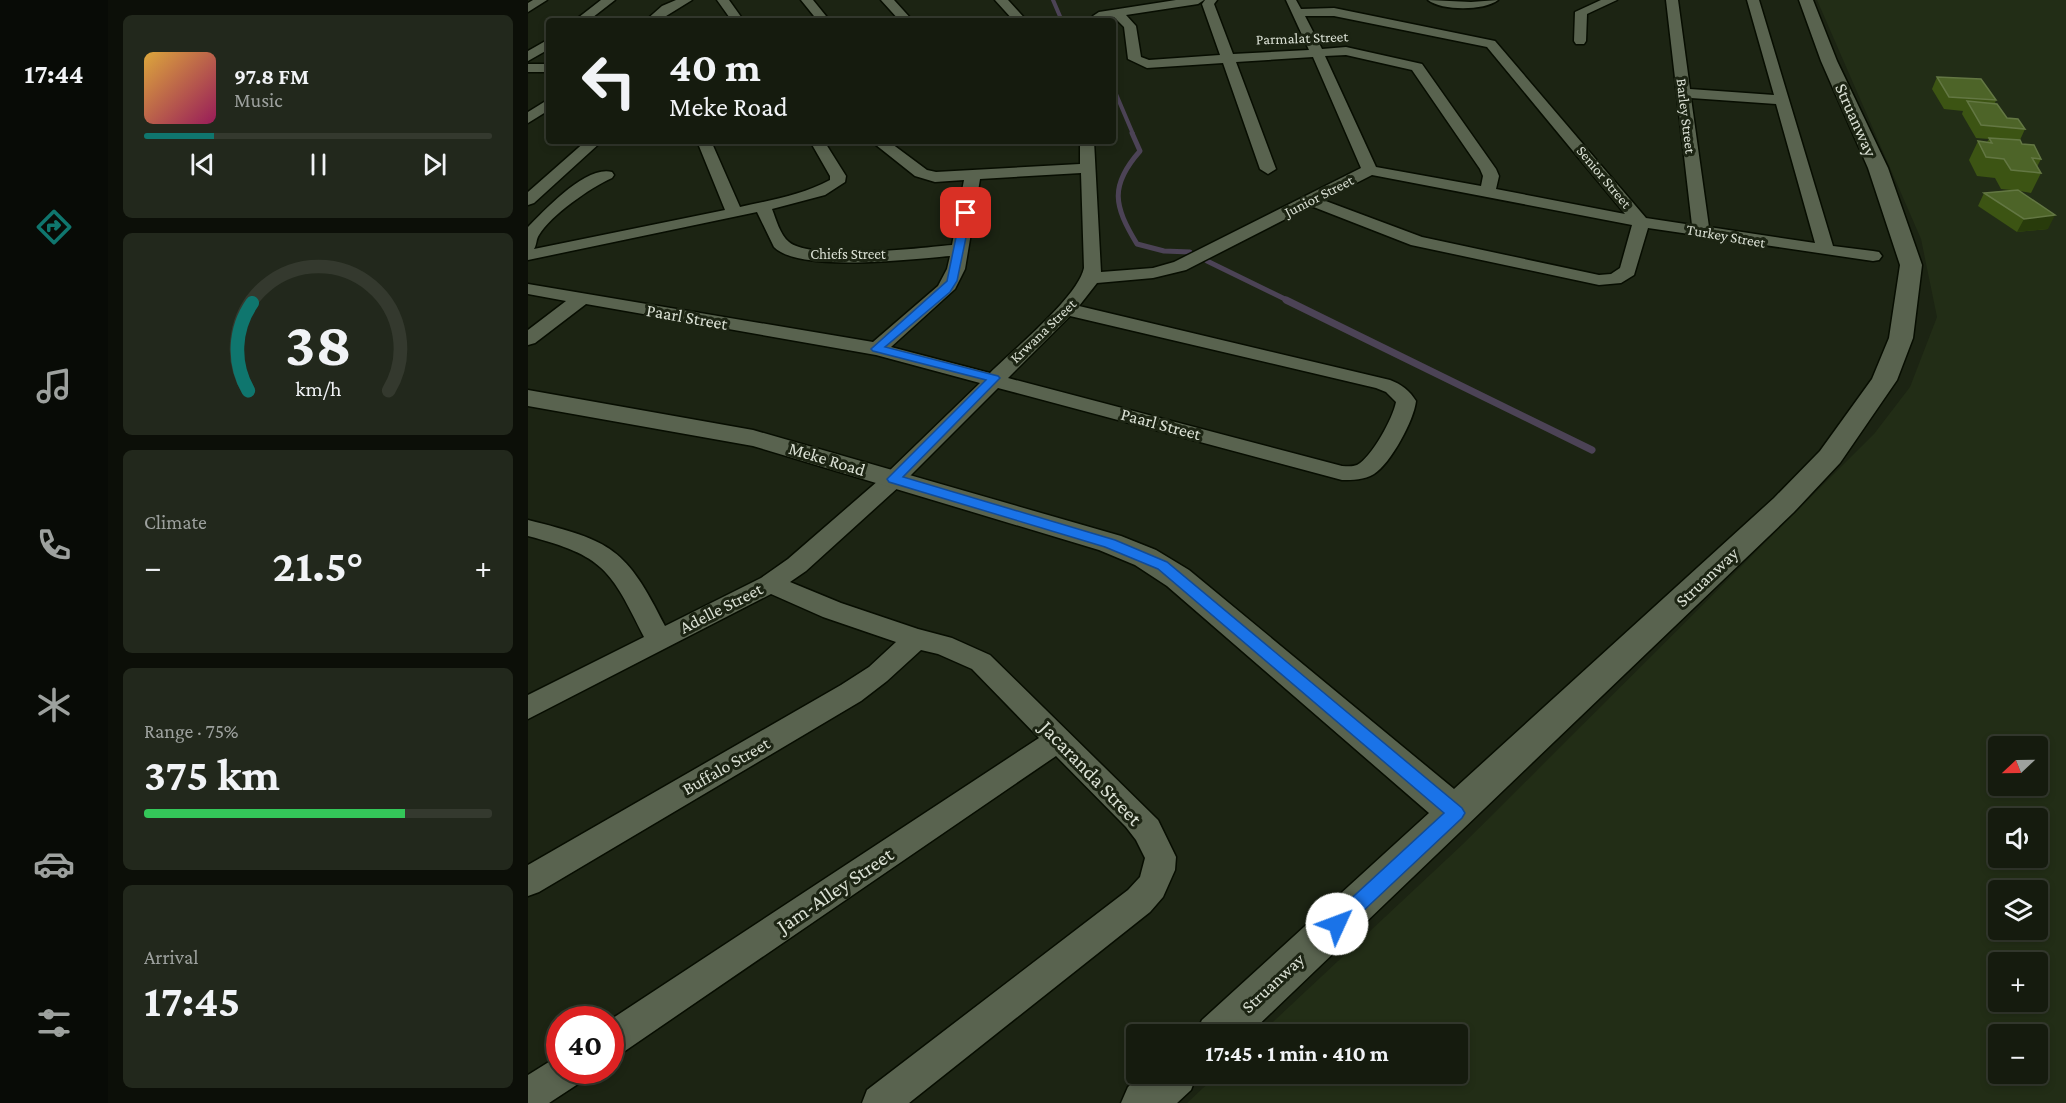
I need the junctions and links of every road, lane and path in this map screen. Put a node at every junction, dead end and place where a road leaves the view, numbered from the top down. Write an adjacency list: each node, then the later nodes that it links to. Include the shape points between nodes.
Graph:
1 (541, 0): 20 (street)
2 (609, 0): 24 (street)
3 (686, 0): 25 (street)
4 (723, 0): 26 (street)
5 (807, 0): 27 (street)
6 (887, 0): 28 (street)
7 (1001, 0): 29 (street)
8 (1198, 0): 17 (street)
9 (1211, 0): 34 (street, via 1208,4)
10 (1279, 0): 18 (street, Senior Street)
11 (1434, 0): 12 (street, via 1471,6)
12 (1492, 0)
13 (1611, 0): 31 (street, via 1581,12)
14 (1672, 0): 37 (street, Barley Street)
15 (1753, 0): 38 (street)
16 (1806, 0): 79 (street, Struanway, via 1878,168 1911,265 1901,338 1894,358 1857,421 1830,457 1784,505)
17 (1139, 4): 21 (street)
18 (1293, 5): 22 (street, Senior Street); 32 (street, Junior Street)
19 (1359, 5): 22 (street)
20 (528, 8)
21 (1118, 14): 23 (street); 34 (street, Parmalat Street, via 1130,26 1135,59 1147,64)
22 (1346, 15): 57 (street, Senior Street, via 1491,44)
23 (1098, 16)
24 (584, 18)
25 (655, 18)
26 (736, 18)
27 (822, 18)
28 (904, 18)
29 (1019, 18)
30 (546, 39): 33 (street)
31 (1580, 41)
32 (1317, 52): 34 (street, Parmalat Street); 48 (street, Junior Street); 52 (street, Parmalat Street, via 1352,52 1417,67 1488,169)
33 (528, 57)
34 (1227, 59): 47 (street)
35 (528, 68): 36 (street)
36 (546, 68)
37 (1683, 93): 38 (street); 58 (street, Barley Street)
38 (1782, 100): 61 (street)
39 (546, 106): 40 (street)
40 (528, 119)
41 (591, 144): 51 (street)
42 (705, 144): 56 (street)
43 (825, 144): 55 (street, via 837,182 819,192)
44 (882, 144): 50 (street, via 927,176)
45 (1087, 144): 46 (street)
46 (1087, 168): 50 (street); 64 (street)
47 (1268, 169)
48 (1370, 170): 52 (street, Turkey Street); 54 (street, Junior Street)
49 (606, 175): 59 (street, via 579,188)
50 (973, 176): 60 (street)
51 (536, 186): 53 (street)
52 (1488, 192): 57 (street, Turkey Street)
53 (528, 200)
54 (1309, 200): 57 (street, Senior Street, via 1417,241 1599,280 1615,279 1628,271); 64 (street, Junior Street, via 1180,266 1153,273)
55 (763, 206): 56 (street); 60 (street, Chiefs Street, via 780,243 793,252 830,257)
56 (735, 213): 62 (street)
57 (1641, 222): 58 (street, Turkey Street)
58 (1701, 231): 61 (street, Turkey Street)
59 (528, 239)
60 (960, 250): 69 (street, via 946,290)
61 (1826, 250): 63 (street, Turkey Street)
62 (528, 255)
63 (1873, 256)
64 (1091, 278): 67 (street, Krwana Street)
65 (528, 289): 66 (street, Paarl Street)
66 (581, 299): 68 (street); 69 (street, Paarl Street)
67 (1066, 309): 70 (street, Krwana Street); 70 (street, Paarl Street, via 1383,384 1401,394 1406,400 1405,409 1378,458 1357,473 1342,472)
68 (528, 339)
69 (877, 349): 70 (street, Paarl Street)
70 (994, 378): 72 (street, Krwana Street)
71 (528, 399): 72 (street, Meke Road, via 753,438)
72 (894, 479): 74 (street, Adelle Street); 79 (street, Meke Road, via 1110,543 1162,566)
73 (528, 528): 76 (street, via 568,539 614,564)
74 (770, 584): 75 (street, Jacaranda Street); 76 (street, Adelle Street)
75 (916, 639): 78 (street, Jacaranda Street, via 963,652 981,662); 80 (street, Buffalo Street, via 851,693)
76 (659, 640): 77 (street, Adelle Street)
77 (528, 708)
78 (1059, 739): 82 (street, Jam-Alley Street); 86 (street, Jacaranda Street, via 1147,830 1161,857 1152,887)
79 (1456, 813): 81 (street, Struanway)
80 (528, 882)
81 (1229, 1024)
82 (624, 1032)
83 (546, 1084): 85 (street)
84 (1164, 1084): 87 (street)
85 (528, 1096)
86 (880, 1103)
87 (1144, 1103)

